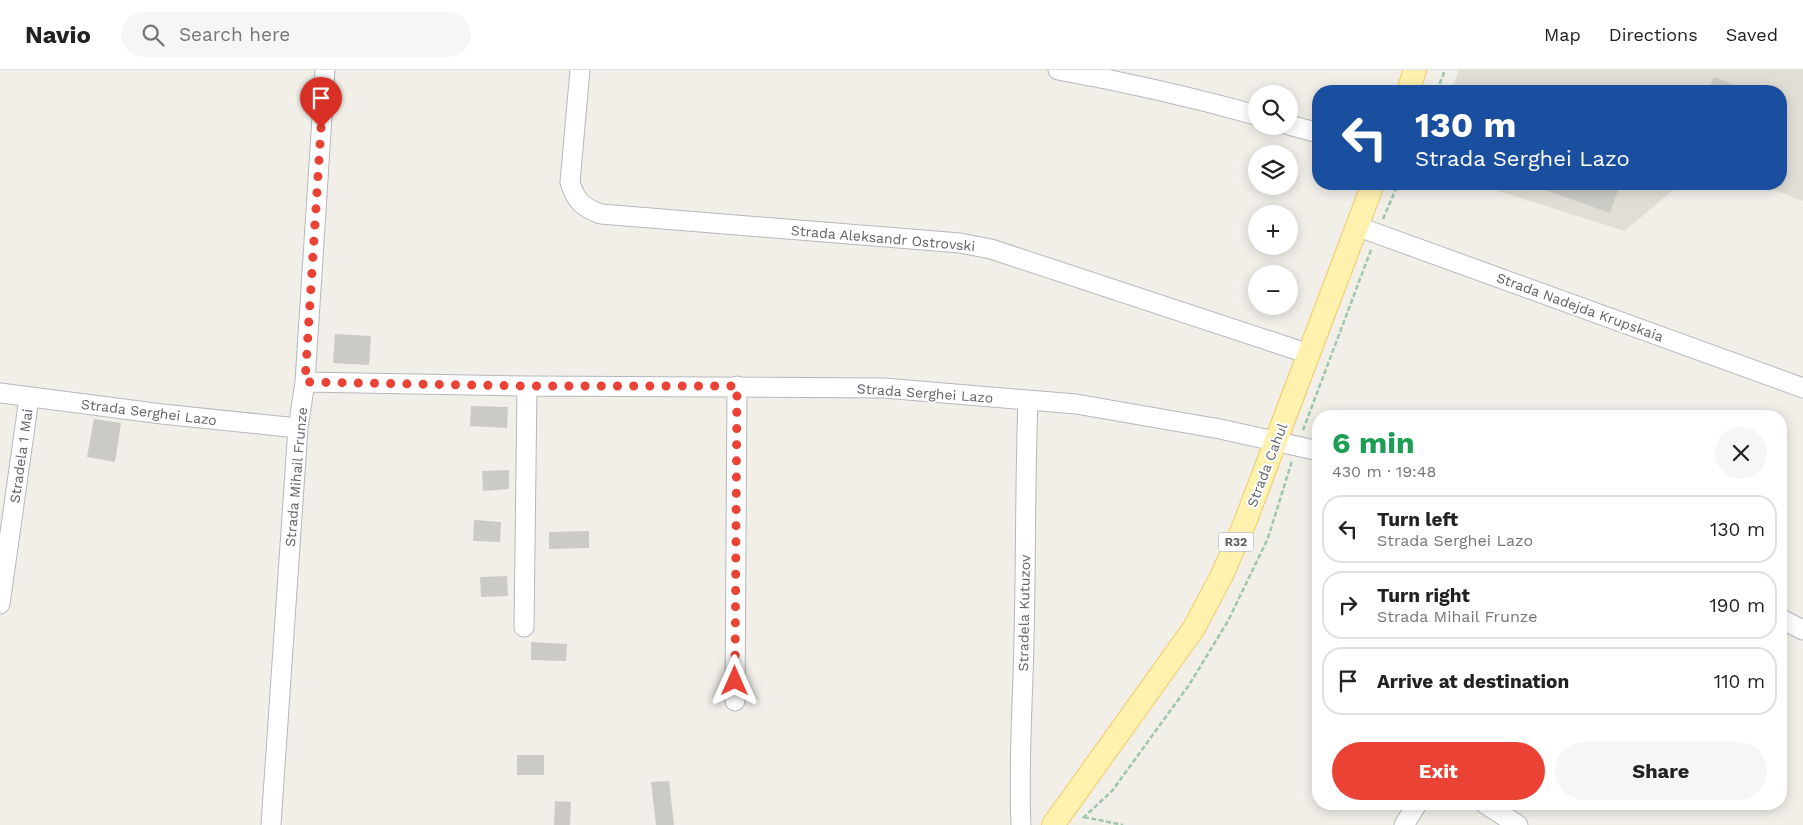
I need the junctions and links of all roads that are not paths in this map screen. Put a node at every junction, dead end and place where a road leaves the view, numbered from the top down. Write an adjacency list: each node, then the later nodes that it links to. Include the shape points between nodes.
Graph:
1 (324, 70): 12 (street, Strada Mihail Frunze)
2 (580, 70): 11 (street, Strada Aleksandr Ostrovski, via 570,182 574,194 588,210 601,214 960,242 1024,258)
3 (1058, 70): 6 (street, via 1115,80)
4 (1415, 70): 5 (main road)
5 (1410, 85)
6 (1248, 113)
7 (1298, 127): 8 (street)
8 (1312, 131)
9 (1371, 190): 10 (main road, Strada Cahul / R32)
10 (1356, 226): 11 (main road, Strada Cahul / R32); 15 (street, Strada Nadejda Krupskaia)
11 (1310, 354): 20 (main road, Strada Cahul / R32)
12 (305, 382): 13 (street, Strada Serghei Lazo); 19 (street, Strada Mihail Frunze)
13 (527, 386): 14 (street, Strada Serghei Lazo); 24 (street)
14 (737, 386): 18 (street, Strada Serghei Lazo, via 884,388); 26 (street)
15 (1803, 388)
16 (0, 393): 17 (street, Strada Serghei Lazo)
17 (29, 398): 19 (street, Strada Serghei Lazo); 22 (street, Stradela 1 Mai)
18 (1028, 400): 20 (street, Strada Serghei Lazo, via 1133,412); 30 (street, Stradela Kutuzov, via 1019,786)
19 (298, 428): 29 (street, Strada Mihail Frunze)
20 (1276, 442): 21 (street, Strada Serghei Lazo); 31 (main road, Strada Cahul / R32, via 1244,526 1194,628)
21 (1312, 450)
22 (0, 604)
23 (1787, 622): 25 (street)
24 (524, 627)
25 (1803, 630)
26 (735, 701)
27 (1413, 810): 32 (street)
28 (1494, 810): 33 (street)
29 (271, 825)
30 (1021, 825)
31 (1053, 825)
32 (1404, 825)
33 (1518, 825)

